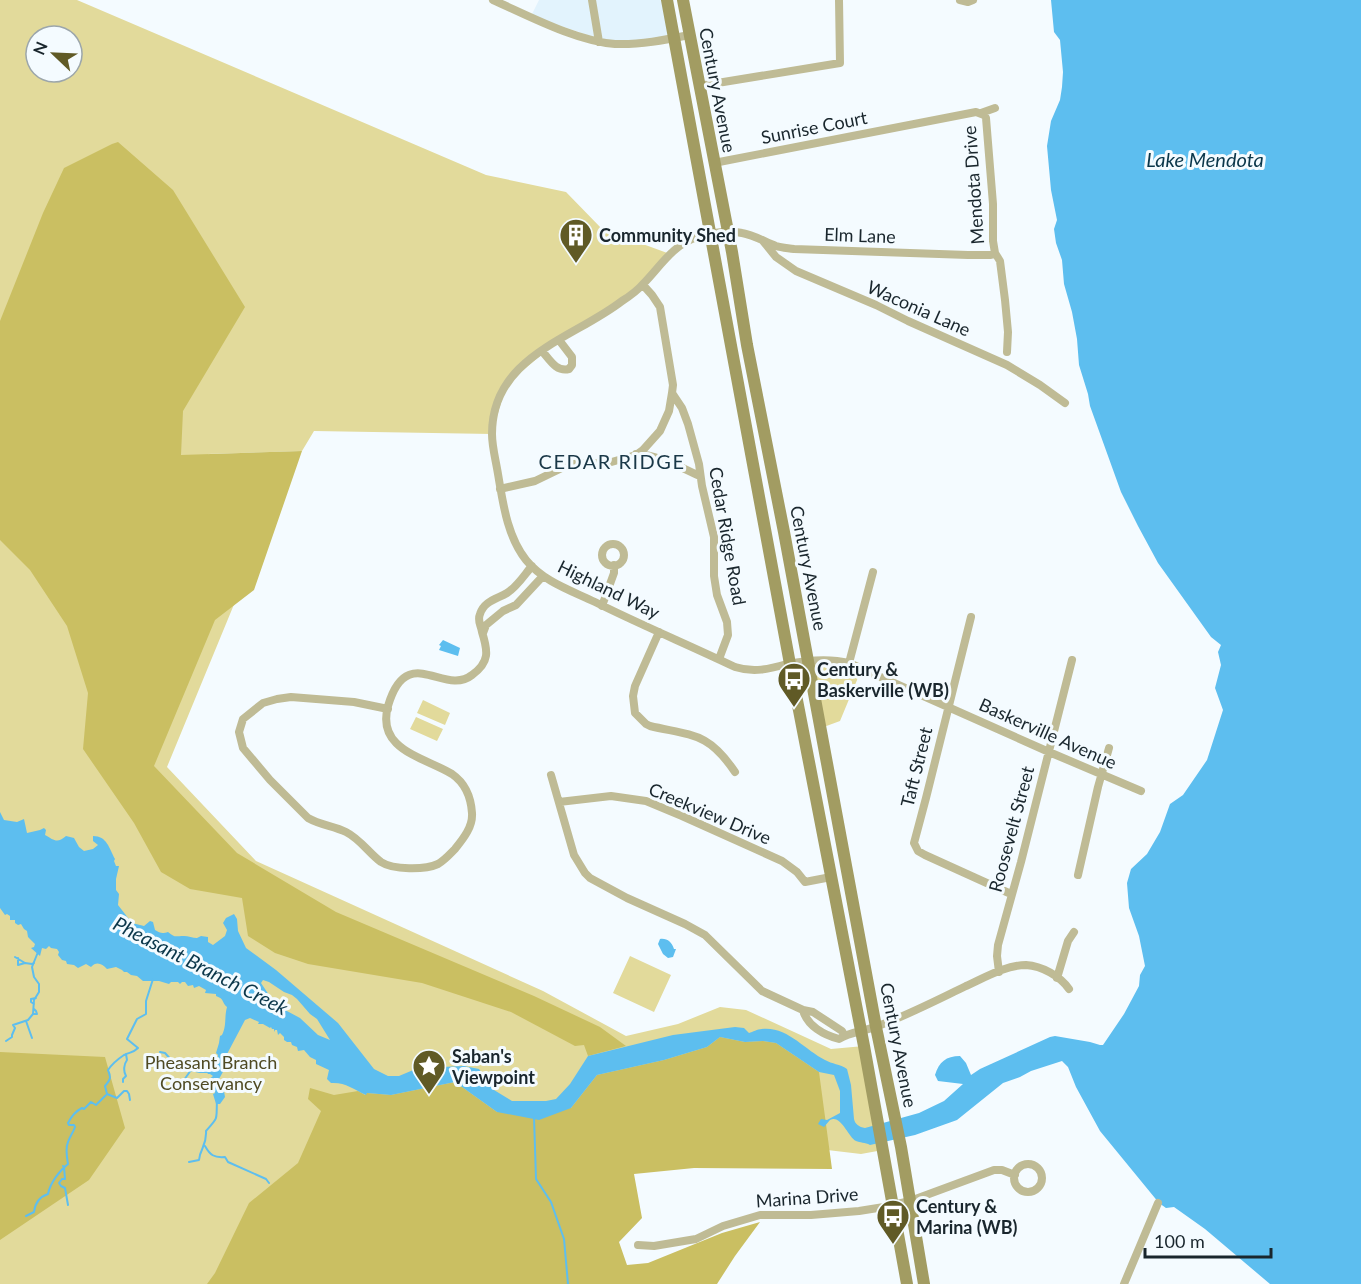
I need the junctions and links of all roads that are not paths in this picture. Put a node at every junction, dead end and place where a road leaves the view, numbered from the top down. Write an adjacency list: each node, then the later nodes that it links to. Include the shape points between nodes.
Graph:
1 (493, 0): 10 (street)
2 (592, 0): 10 (street)
3 (667, 0): 9 (main road, Century Avenue)
4 (682, 0): 8 (main road, Century Avenue)
5 (839, 0): 11 (street, via 840,63)
6 (960, 0): 7 (street)
7 (973, 0)
8 (689, 35): 9 (street); 11 (main road, Century Avenue)
9 (675, 38): 10 (street, via 630,44); 17 (main road, Century Avenue)
10 (599, 42)
11 (699, 86): 15 (main road, Century Avenue)
12 (995, 108): 13 (street)
13 (981, 113): 14 (street, Mendota Drive); 19 (street, Mendota Drive, via 986,118)
14 (884, 130): 15 (street, Sunrise Court)
15 (714, 164): 16 (main road, Century Avenue)
16 (727, 232): 17 (street, Highland Way); 18 (street, Elm Lane, via 741,232); 39 (main road, Century Avenue)
17 (711, 235): 20 (street, Highland Way, via 679,246); 41 (main road, Century Avenue)
18 (763, 240): 19 (street, Elm Lane, via 794,249); 25 (street, Waconia Lane, via 776,257 796,271 1007,365)
19 (995, 253): 23 (street, Mendota Drive, via 1000,261 1005,300)
20 (643, 285): 21 (street, Highland Way, via 617,306); 24 (street, Cedar Ridge Road, via 660,307)
21 (559, 340): 22 (street, Highland Way); 22 (street, via 572,357 569,369 557,367)
22 (542, 351): 28 (street, Highland Way, via 514,373 496,409 492,434)
23 (1007, 352)
24 (672, 393): 26 (street, via 660,431); 27 (street, Cedar Ridge Road, via 686,416)
25 (1065, 403)
26 (636, 454): 27 (street, via 651,456); 28 (street, via 608,463 566,466 535,481)
27 (700, 477): 37 (street, Cedar Ridge Road, via 714,537 717,595 727,622 728,635)
28 (500, 489): 29 (street, Highland Way, via 513,538)
29 (532, 566): 32 (street, Highland Way); 36 (street, via 511,589 480,612)
30 (614, 566): 33 (street)
31 (873, 573): 40 (street)
32 (543, 576): 33 (street, Highland Way); 36 (street, via 516,605 486,625)
33 (602, 606): 35 (street, Highland Way)
34 (971, 617): 42 (street, Taft Street)
35 (659, 632): 37 (street, Highland Way); 46 (street, via 635,686 634,713 650,726 706,741)
36 (483, 633): 43 (street, via 487,654 482,667 472,676 462,681 414,673 398,683)
37 (720, 659): 41 (street, Highland Way, via 755,671)
38 (1072, 660): 45 (street, Roosevelt Street)
39 (808, 661): 40 (street, Baskerville Avenue); 41 (street, Highland Way); 58 (main road, Century Avenue)
40 (849, 663): 42 (street, Baskerville Avenue)
41 (790, 664): 52 (main road, Century Avenue)
42 (949, 708): 45 (street, Baskerville Avenue); 53 (street, Taft Street, via 915,847)
43 (388, 710): 43 (street, via 354,702 277,699 263,703 245,716 239,737 243,748 270,780 314,821 346,832 387,865 434,865 463,840 472,815 468,793 454,776 395,743 386,726)
44 (1109, 748): 48 (street)
45 (1049, 752): 48 (street, Baskerville Avenue); 53 (street, Roosevelt Street)
46 (735, 772)
47 (551, 775): 50 (street)
48 (1102, 775): 49 (street, Baskerville Avenue); 51 (street)
49 (1141, 791)
50 (559, 802): 52 (street, Creekview Drive, via 611,796 646,801 782,861 805,882); 59 (street, via 574,855 590,878 705,935 762,991 803,1010 807,1021 829,1036 839,1038)
51 (1078, 875)
52 (831, 877): 59 (main road, Century Avenue)
53 (1011, 894): 55 (street, Roosevelt Street, via 997,948)
54 (1074, 932): 56 (street)
55 (999, 972): 56 (street, via 1026,965); 58 (street)
56 (1057, 978): 57 (street)
57 (1069, 989)
58 (876, 1027): 59 (street); 61 (main road, Century Avenue)
59 (861, 1031): 63 (main road, Century Avenue)
60 (1015, 1175): 61 (street, Marina Drive, via 994,1170)
61 (910, 1201): 63 (street, Marina Drive); 66 (main road, Century Avenue)
62 (1158, 1203): 67 (street)
63 (892, 1205): 64 (street, Marina Drive, via 810,1215 760,1215 696,1239); 65 (main road, Century Avenue)
64 (638, 1245)
65 (907, 1284)
66 (924, 1284)
67 (1124, 1284)

